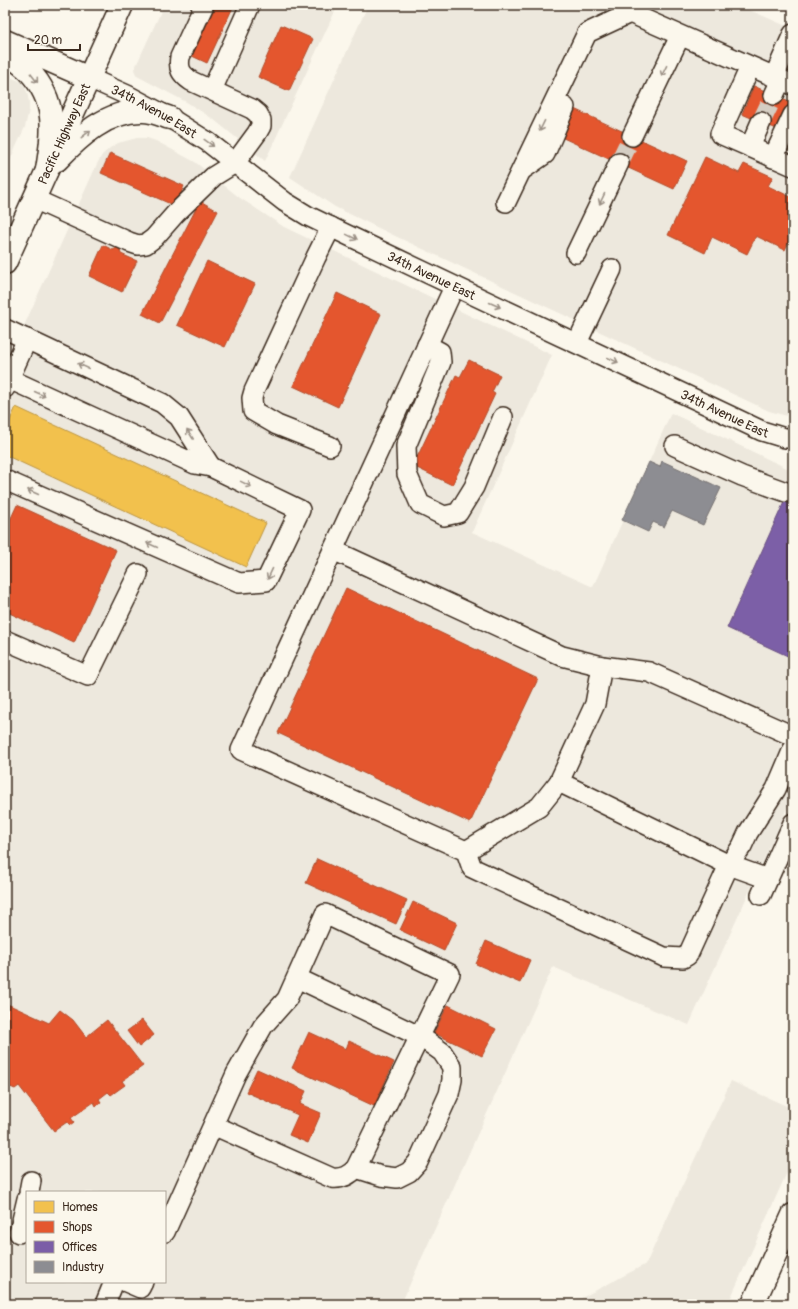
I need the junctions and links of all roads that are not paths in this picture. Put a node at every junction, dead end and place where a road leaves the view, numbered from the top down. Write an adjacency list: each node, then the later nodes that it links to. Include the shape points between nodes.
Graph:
1 (122, 5): 10 (main road, Pacific Highway East)
2 (204, 5): 12 (street, via 179,64 184,76)
3 (250, 5): 12 (street)
4 (632, 9): 6 (street); 24 (street, one-way to 24, via 587,33)
5 (793, 34): 11 (street)
6 (680, 36): 9 (street); 16 (street, one-way to 16)
7 (5, 41): 10 (main road)
8 (5, 52): 22 (main road, one-way to 22, via 29,71 42,89 51,110 52,138)
9 (750, 67): 11 (street); 17 (street, via 720,134)
10 (89, 78): 14 (street, 34th Avenue East); 22 (main road, Pacific Highway East)
11 (780, 84)
12 (212, 90): 19 (street, via 252,109 261,120 257,134)
13 (793, 115): 18 (street)
14 (170, 118): 19 (street, 34th Avenue East, one-way to 19); 22 (main road, one-way to 14, via 68,148 106,119 128,112 144,111)
15 (761, 122): 17 (street)
16 (632, 136)
17 (750, 147): 18 (street)
18 (773, 158): 21 (street)
19 (235, 163): 23 (street, via 214,176 146,244 129,242); 25 (street, 34th Avenue East, via 285,202)
20 (619, 163): 27 (street, one-way to 27)
21 (793, 166)
22 (48, 170): 23 (main road, Pacific Highway East)
23 (34, 199): 26 (main road, Pacific Highway East)
24 (506, 202)
25 (331, 227): 30 (street, 34th Avenue East, one-way to 30); 38 (street, via 252,398 253,411 277,425)
26 (10, 239): 28 (main road, Pacific Highway East)
27 (576, 253)
28 (5, 263)
29 (612, 269): 33 (street)
30 (454, 287): 33 (street, 34th Avenue East, one-way to 33); 34 (street)
31 (5, 329): 32 (street)
32 (27, 340): 35 (street); 40 (street, one-way to 32, via 179,417 162,403)
33 (577, 343): 37 (street, 34th Avenue East, one-way to 37, via 762,431)
34 (427, 345): 36 (street, via 440,352 441,362 406,446 407,474 420,504 444,516 458,513 474,487); 43 (street)
35 (6, 381): 40 (street, one-way to 40, via 195,464)
36 (503, 417)
37 (793, 438)
38 (330, 446)
39 (675, 446): 42 (street, via 742,476 786,492)
40 (212, 467): 41 (street, one-way to 41, via 300,510 266,581 239,583)
41 (5, 480)
42 (793, 492)
43 (333, 550): 46 (street, via 562,656); 51 (street, via 241,750)
44 (138, 574): 45 (street, via 88,676)
45 (5, 640)
46 (602, 666): 47 (street, via 649,672); 49 (street, via 595,704)
47 (793, 736)
48 (793, 749): 52 (street, via 776,788)
49 (559, 782): 51 (street, via 539,807); 52 (street)
50 (793, 823): 52 (street, via 764,887)
51 (466, 851): 52 (street, via 472,868 664,957 682,958 688,955)
52 (729, 865)
53 (297, 978): 54 (street); 54 (street, via 325,914 332,917 450,974); 55 (street, via 287,999 263,1026 236,1074)
54 (420, 1037): 56 (street); 56 (street, via 442,1052 452,1067 452,1080 449,1094 418,1162 409,1172 397,1178)
55 (213, 1125): 56 (street, via 332,1178 340,1179 351,1174); 60 (street)
56 (356, 1168)
57 (26, 1202): 61 (street)
58 (793, 1215): 66 (main road)
59 (793, 1227): 66 (main road)
60 (166, 1230)
61 (17, 1232)
62 (114, 1283): 65 (street)
63 (128, 1283): 64 (street, via 140,1288)
64 (142, 1283)
65 (105, 1304)
66 (754, 1304)

